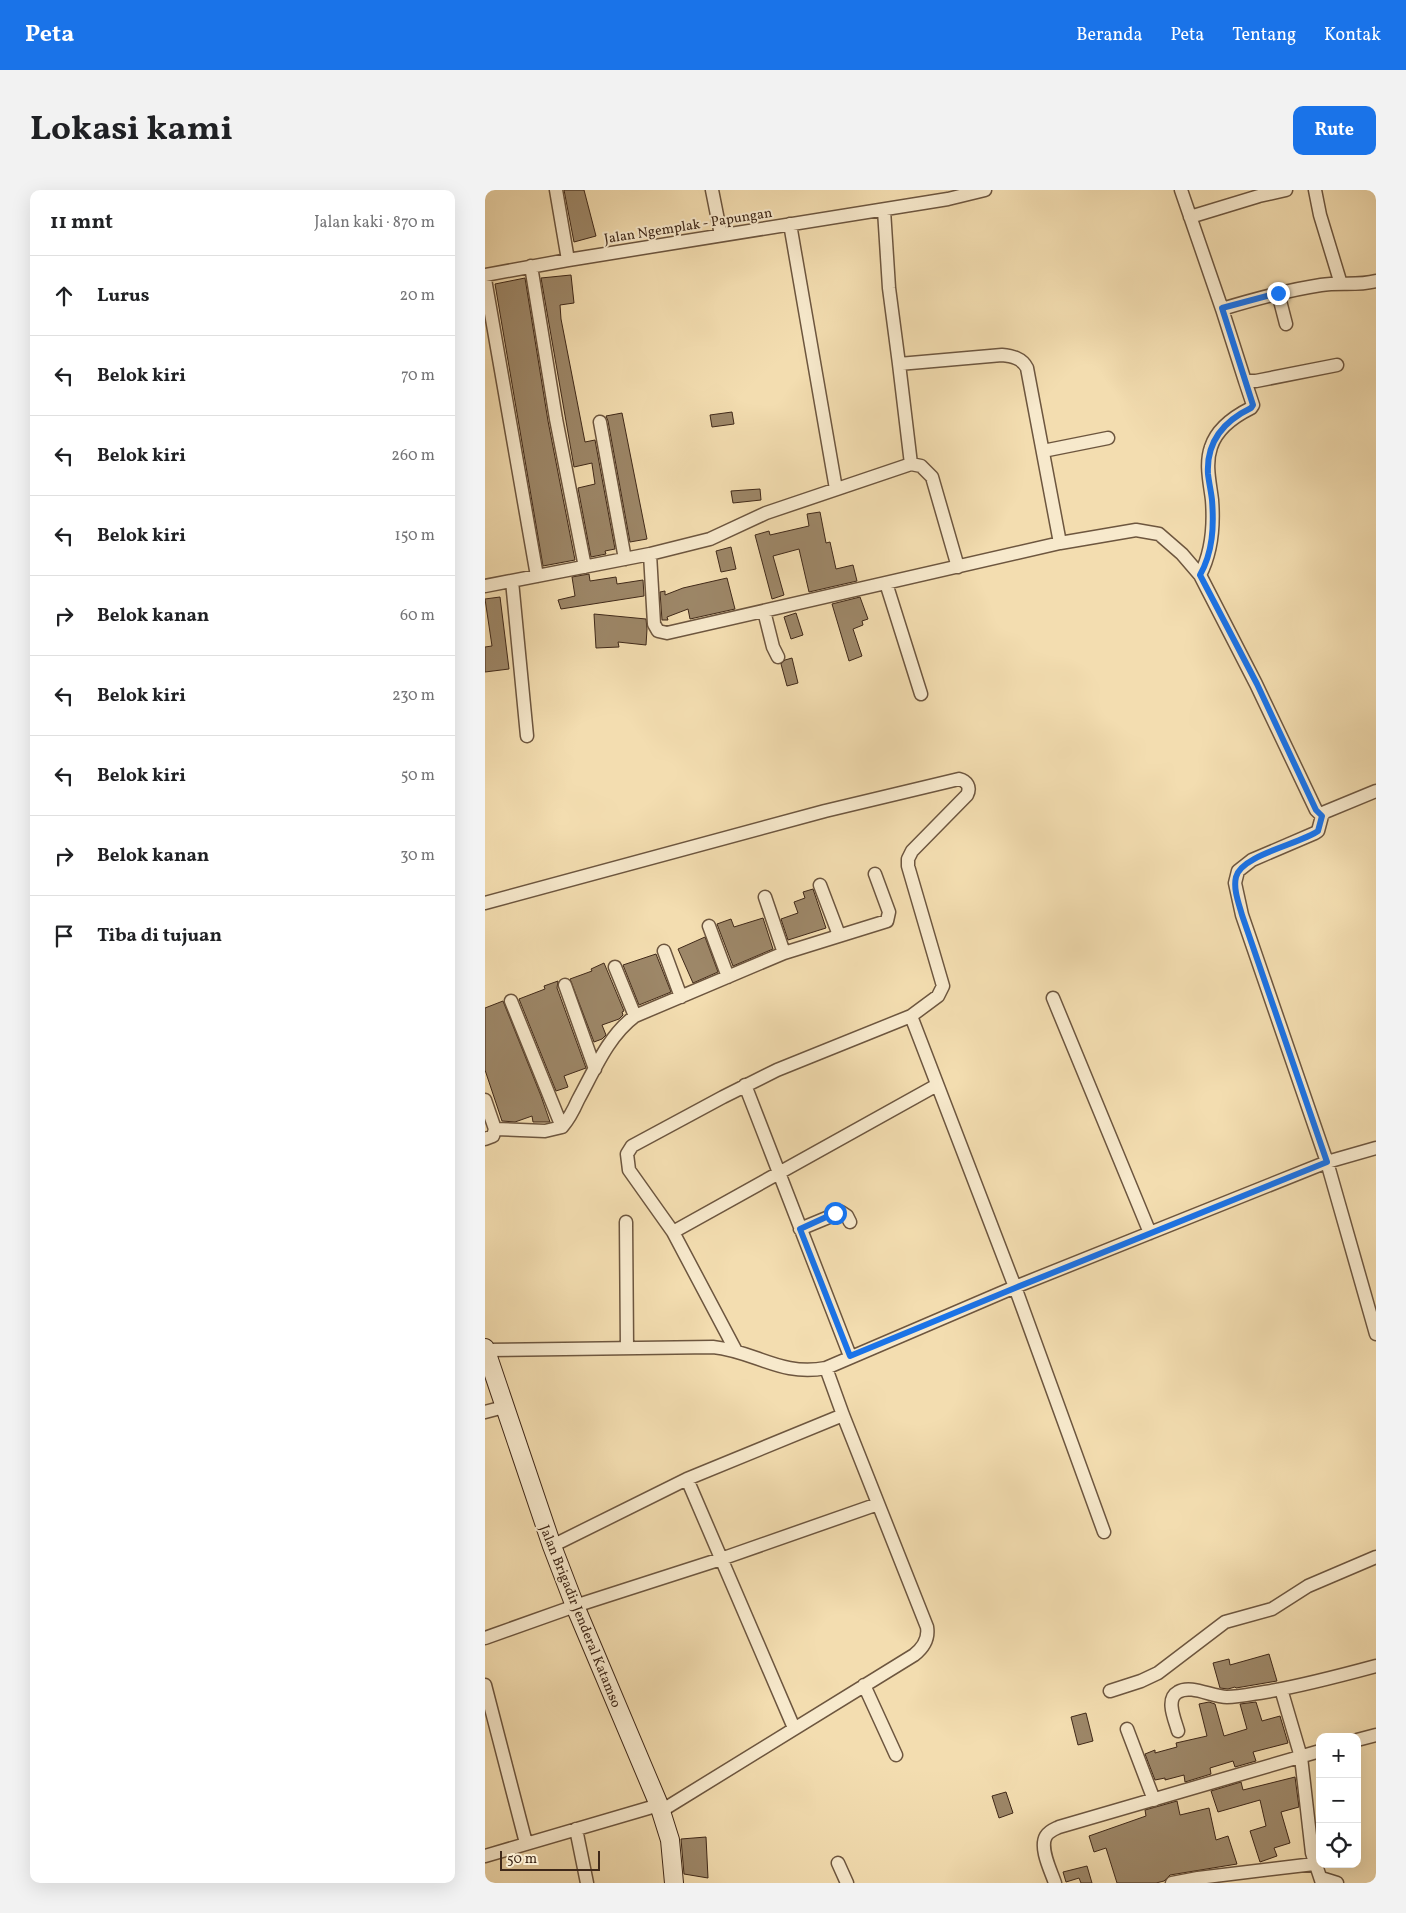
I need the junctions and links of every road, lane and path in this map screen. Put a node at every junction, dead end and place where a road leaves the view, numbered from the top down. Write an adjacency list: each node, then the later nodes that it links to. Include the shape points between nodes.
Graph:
1 (556, 190): 11 (street)
2 (712, 190): 10 (street)
3 (985, 190): 7 (street, Jalan Ngemplak - Papungan)
4 (1181, 190): 8 (street)
5 (1287, 190): 8 (street)
6 (1315, 190): 15 (street)
7 (884, 210): 9 (street, Jalan Ngemplak - Papungan); 19 (street, via 889,288)
8 (1191, 217): 17 (street)
9 (790, 224): 10 (street, Jalan Ngemplak - Papungan); 26 (street)
10 (721, 235): 11 (street, Jalan Ngemplak - Papungan)
11 (567, 260): 12 (street, Jalan Ngemplak - Papungan)
12 (531, 266): 13 (street, Jalan Ngemplak - Papungan); 30 (street)
13 (485, 277): 33 (street)
14 (1376, 281): 15 (street)
15 (1341, 284): 16 (street)
16 (1278, 293): 17 (street); 18 (street)
17 (1222, 308): 21 (street)
18 (1286, 324)
19 (899, 364): 24 (street, via 1002,355 1022,361 1027,368); 25 (street)
20 (1337, 365): 21 (street)
21 (1246, 384): 32 (street, via 1253,405 1232,418 1211,446 1208,473 1213,526 1208,559)
22 (600, 422): 29 (street)
23 (1108, 438): 24 (street)
24 (1043, 451): 27 (street)
25 (911, 464): 26 (street); 31 (street, via 921,466 932,477)
26 (836, 489): 28 (street, via 767,513 710,539)
27 (1060, 544): 31 (street); 32 (street, via 1136,530 1159,534)
28 (650, 554): 29 (street); 37 (street, via 654,624 662,632 667,634)
29 (625, 559): 30 (street)
30 (585, 567): 33 (street)
31 (958, 567): 35 (street)
32 (1200, 575): 42 (street, via 1257,684)
33 (537, 576): 34 (street)
34 (512, 581): 36 (street); 40 (street)
35 (886, 583): 37 (street); 39 (street)
36 (485, 586)
37 (764, 611): 38 (street)
38 (778, 658)
39 (921, 694)
40 (527, 736)
41 (1376, 791): 42 (street, via 1331,810)
42 (1321, 821): 67 (street, via 1315,833 1241,867 1235,883 1242,915)
43 (875, 874): 48 (street, via 889,912 887,920)
44 (820, 885): 48 (street)
45 (765, 897): 50 (street)
46 (485, 903): 58 (street, via 825,811 943,782 965,780 969,787 967,795 908,859 943,986 938,996)
47 (709, 926): 52 (street)
48 (839, 935): 50 (street)
49 (664, 951): 54 (street)
50 (784, 953): 52 (street)
51 (615, 967): 57 (street)
52 (729, 977): 54 (street)
53 (565, 985): 59 (street)
54 (681, 997): 57 (street)
55 (1053, 998): 73 (street)
56 (511, 1001): 63 (street)
57 (635, 1016): 59 (street, via 618,1031)
58 (911, 1016): 60 (street); 61 (street)
59 (595, 1069): 63 (street)
60 (745, 1085): 68 (street); 72 (street, via 632,1146 627,1154 633,1176)
61 (937, 1085): 68 (street); 74 (street)
62 (485, 1100): 64 (street)
63 (562, 1127): 64 (street, via 545,1131)
64 (495, 1130): 65 (street, via 493,1136)
65 (485, 1139)
66 (1376, 1148): 67 (street)
67 (1327, 1162): 73 (street); 75 (street)
68 (778, 1173): 71 (street); 72 (street)
69 (626, 1222): 76 (street)
70 (850, 1222): 71 (street, via 841,1212)
71 (800, 1229): 79 (street)
72 (673, 1232): 78 (street)
73 (1150, 1233): 74 (street)
74 (1015, 1288): 79 (street); 86 (street)
75 (1376, 1334)
76 (627, 1348): 77 (street); 78 (street, via 692,1346)
77 (485, 1349): 81 (main road, Jalan Brigadir Jenderal Katamso)
78 (736, 1351): 80 (street, via 784,1368)
79 (850, 1356): 80 (street)
80 (826, 1368): 83 (street)
81 (504, 1407): 82 (street); 87 (main road, Jalan Brigadir Jenderal Katamso)
82 (485, 1412)
83 (843, 1415): 84 (street); 85 (street)
84 (687, 1479): 87 (street); 89 (street)
85 (878, 1504): 89 (street); 94 (street, via 928,1634 924,1645 914,1655)
86 (1104, 1532)
87 (551, 1546): 90 (main road, Jalan Brigadir Jenderal Katamso)
88 (1376, 1557): 96 (street, via 1308,1586 1272,1609 1225,1622 1159,1673)
89 (721, 1559): 90 (street); 97 (street)
90 (575, 1606): 91 (street); 106 (main road, Jalan Brigadir Jenderal Katamso)
91 (485, 1638)
92 (1376, 1666): 95 (street)
93 (485, 1685): 108 (street)
94 (864, 1685): 97 (street); 103 (street)
95 (1281, 1689): 99 (street, via 1225,1698 1195,1691 1177,1692 1171,1704); 104 (street)
96 (1110, 1691)
97 (794, 1728): 106 (street)
98 (1127, 1729): 105 (street)
99 (1178, 1731)
100 (1376, 1735): 101 (street)
101 (1361, 1739)
102 (1316, 1752): 104 (street)
103 (896, 1755)
104 (1301, 1757): 105 (street); 111 (street)
105 (1154, 1800): 116 (street, via 1050,1832 1044,1844)
106 (660, 1808): 107 (street); 114 (main road, Jalan Brigadir Jenderal Katamso, via 669,1840)
107 (576, 1829): 108 (street); 113 (street)
108 (526, 1843): 109 (street)
109 (485, 1856)
110 (838, 1863): 115 (street)
111 (1315, 1864): 112 (street); 117 (street)
112 (1321, 1880): 118 (street)
113 (587, 1883)
114 (675, 1883)
115 (847, 1883)
116 (1055, 1883)
117 (1172, 1883)
118 (1337, 1883)

